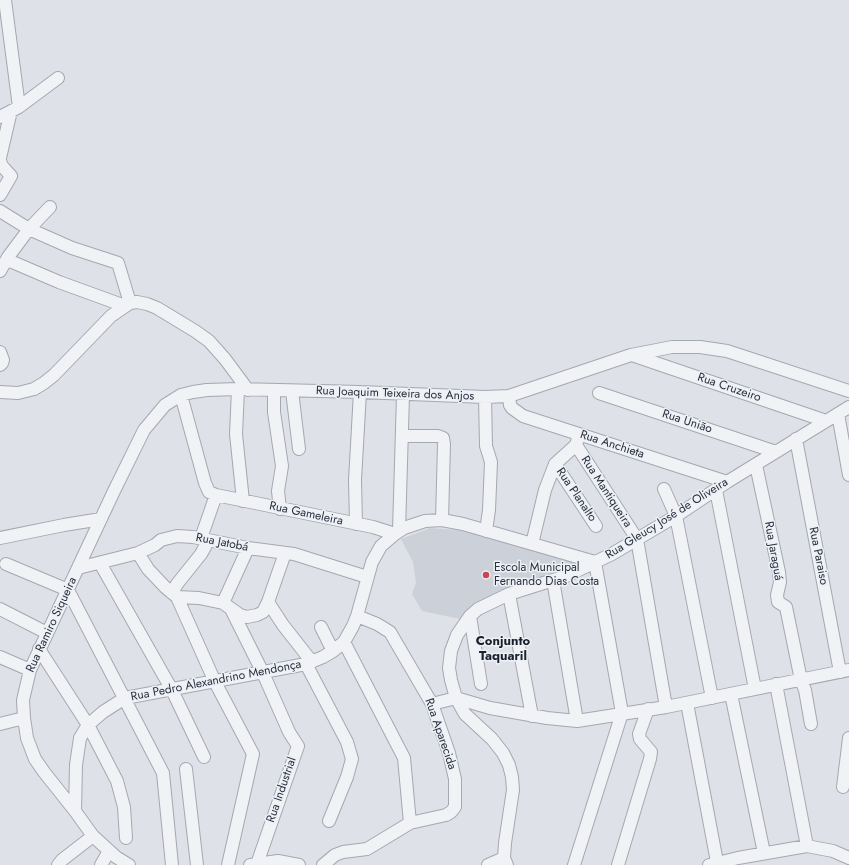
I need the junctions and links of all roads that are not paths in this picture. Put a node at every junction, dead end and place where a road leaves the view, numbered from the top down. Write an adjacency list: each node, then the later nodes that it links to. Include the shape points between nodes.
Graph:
1 (5, 0): 3 (street)
2 (58, 78): 3 (street)
3 (15, 109): 4 (street); 5 (street)
4 (0, 117)
5 (0, 160): 6 (street, via 11,176)
6 (0, 195)
7 (50, 207): 9 (street)
8 (0, 211): 9 (street)
9 (29, 229): 10 (street); 11 (street, via 72,248 118,263)
10 (2, 267): 11 (street, via 10,261 59,282)
11 (127, 304): 15 (street, via 147,304 157,308 209,341); 19 (street, via 111,316 44,383 25,392)
12 (0, 352): 14 (street, via 3,360)
13 (631, 355): 18 (street, Rua Joaquim Teixeira dos Anjos, via 672,347 700,347 727,351); 24 (street, Rua Joaquim Teixeira dos Anjos); 28 (street, Rua Cruzeiro)
14 (0, 365)
15 (243, 390): 16 (street, Rua Joaquim Teixeira dos Anjos); 23 (street, Rua Joaquim Teixeira dos Anjos, via 207,390); 41 (street, via 236,434)
16 (274, 391): 17 (street, Rua Joaquim Teixeira dos Anjos); 42 (street, via 274,412 282,466 278,491)
17 (292, 391): 20 (street, Rua Joaquim Teixeira dos Anjos); 32 (street)
18 (849, 391)
19 (0, 392)
20 (360, 392): 22 (street, Rua Joaquim Teixeira dos Anjos); 46 (street, via 355,480)
21 (599, 393): 33 (street, Rua União)
22 (403, 394): 25 (street, Rua Joaquim Teixeira dos Anjos); 29 (street)
23 (181, 395): 40 (street, via 205,483 209,492); 44 (street, Rua Joaquim Teixeira dos Anjos, via 165,405 144,430)
24 (509, 396): 25 (street, Rua Joaquim Teixeira dos Anjos); 31 (street, Rua Anchieta, via 512,408 523,416)
25 (485, 397): 48 (street, via 486,446 491,462)
26 (849, 407): 27 (street, Rua Gleucy José de Oliveira)
27 (838, 414): 28 (street, Rua Gleucy José de Oliveira); 36 (street)
28 (826, 421): 30 (street, Rua Gleucy José de Oliveira)
29 (402, 436): 45 (street, via 443,438); 49 (street)
30 (796, 439): 33 (street, Rua Gleucy José de Oliveira); 79 (street, Rua Paraiso)
31 (578, 440): 34 (street); 37 (street, Rua Anchieta); 52 (street, Rua Mantiqueira)
32 (298, 449)
33 (776, 452): 35 (street, Rua Gleucy José de Oliveira)
34 (555, 464): 47 (street, Rua Planalto); 53 (street, via 545,490)
35 (756, 465): 37 (street, Rua Gleucy José de Oliveira); 81 (street, Rua Jaraguá, via 779,572 780,582 776,595 778,602 786,607)
36 (849, 475)
37 (727, 482): 39 (street, Rua Gleucy José de Oliveira)
38 (664, 489): 43 (street)
39 (716, 490): 43 (street, Rua Gleucy José de Oliveira); 85 (street)
40 (216, 495): 41 (street, Rua Gameleira); 51 (street)
41 (243, 501): 42 (street, Rua Gameleira)
42 (280, 509): 46 (street, Rua Gameleira)
43 (676, 516): 52 (street, Rua Gleucy José de Oliveira); 90 (street)
44 (101, 519): 50 (street); 60 (street, Rua Ramiro Siqueira)
45 (442, 520): 48 (street, Rua Pedro Alexandrino Mendonça); 49 (street, Rua Pedro Alexandrino Mendonça, via 425,521)
46 (356, 524): 49 (street, Rua Gameleira)
47 (596, 526)
48 (486, 531): 53 (street, Rua Pedro Alexandrino Mendonça)
49 (397, 532): 61 (street, Rua Pedro Alexandrino Mendonça, via 376,553)
50 (0, 538)
51 (204, 539): 54 (street, Rua Jatobá); 55 (street, Rua Jatobá, via 177,536 161,540); 65 (street, via 206,545 177,584)
52 (637, 539): 57 (street, Rua Gleucy José de Oliveira); 93 (street)
53 (532, 544): 57 (street, Rua Pedro Alexandrino Mendonça)
54 (248, 548): 56 (street, Rua Jatobá); 67 (street)
55 (138, 553): 58 (street, Rua Jatobá); 65 (street, via 148,569)
56 (286, 553): 61 (street, Rua Jatobá); 66 (street)
57 (595, 562): 62 (street, Rua Gleucy José de Oliveira); 95 (street)
58 (100, 563): 60 (street, Rua Jatobá); 86 (street)
59 (6, 564): 63 (street)
60 (78, 568): 63 (street, Rua Ramiro Siqueira)
61 (367, 577): 69 (street, Rua Pedro Alexandrino Mendonça)
62 (553, 580): 64 (street, Rua Gleucy José de Oliveira); 98 (street)
63 (68, 590): 72 (street, Rua Ramiro Siqueira); 88 (street)
64 (509, 594): 70 (street, Rua Gleucy José de Oliveira, via 485,604); 96 (street)
65 (174, 595): 67 (street); 82 (street)
66 (268, 602): 67 (street, via 263,612 247,617 240,616); 77 (street)
67 (227, 606): 80 (street, Rua Industrial)
68 (0, 609): 72 (street)
69 (357, 616): 73 (street, Rua Pedro Alexandrino Mendonça); 92 (street, Rua Aparecida, via 390,632)
70 (470, 616): 83 (street); 89 (street, Rua Gleucy José de Oliveira, via 457,635 451,651 449,668)
71 (321, 627): 75 (street)
72 (48, 633): 74 (street, Rua Ramiro Siqueira)
73 (344, 642): 75 (street, Rua Pedro Alexandrino Mendonça); 108 (street, via 404,758)
74 (39, 649): 78 (street, Rua Ramiro Siqueira); 101 (street)
75 (333, 651): 77 (street, Rua Pedro Alexandrino Mendonça)
76 (0, 657): 78 (street)
77 (309, 663): 80 (street, Rua Pedro Alexandrino Mendonça); 107 (street, via 347,742 352,759)
78 (30, 670): 97 (street, Rua Ramiro Siqueira, via 24,690)
79 (845, 671): 81 (street)
80 (263, 674): 82 (street, Rua Pedro Alexandrino Mendonça); 123 (street, Rua Industrial, via 298,746)
81 (801, 680): 84 (street); 100 (street, Rua Jaraguá)
82 (215, 682): 86 (street, Rua Pedro Alexandrino Mendonça); 122 (street, via 253,754)
83 (481, 684)
84 (776, 684): 85 (street); 111 (street)
85 (755, 689): 87 (street)
86 (172, 690): 88 (street, Rua Pedro Alexandrino Mendonça); 103 (street)
87 (731, 694): 90 (street); 113 (street)
88 (125, 698): 101 (street, Rua Pedro Alexandrino Mendonça); 120 (street, via 162,773)
89 (456, 698): 92 (street); 96 (street); 115 (street, Rua Gleucy José de Oliveira, via 464,714 492,739 509,765 513,790 505,843)
90 (712, 698): 91 (street)
91 (687, 702): 93 (street); 116 (street)
92 (432, 704): 108 (street, Rua Aparecida, via 455,779 455,807 446,815)
93 (666, 706): 94 (street)
94 (648, 709): 95 (street); 128 (street, via 639,734 651,752 650,759)
95 (622, 713): 98 (street); 127 (street)
96 (532, 716): 98 (street)
97 (24, 718): 99 (street); 106 (street, Rua Ramiro Siqueira, via 27,738 35,759)
98 (577, 721)
99 (0, 724)
100 (811, 724)
101 (88, 725): 106 (street, Rua Pedro Alexandrino Mendonça, via 80,738 77,750); 110 (street, via 117,781 124,807)
102 (849, 738): 105 (street)
103 (204, 757)
104 (186, 769): 121 (street)
105 (843, 787)
106 (75, 811): 109 (street, Rua Ramiro Siqueira)
107 (329, 821)
108 (410, 824): 125 (street, Rua Aparecida, via 367,850 343,852)
109 (93, 836): 112 (street, Rua Ramiro Siqueira); 117 (street)
110 (126, 838)
111 (807, 846): 113 (street); 114 (street, via 819,847)
112 (109, 851): 118 (street); 119 (street, Rua Ramiro Siqueira)
113 (764, 853): 116 (street)
114 (849, 858)
115 (506, 862): 126 (street)
116 (713, 864)
117 (58, 865)
118 (101, 865)
119 (129, 865)
120 (172, 865)
121 (197, 865)
122 (228, 865)
123 (254, 865): 124 (street, via 278,861)
124 (299, 865)
125 (323, 865)
126 (488, 865)
127 (574, 865)
128 (618, 865)

